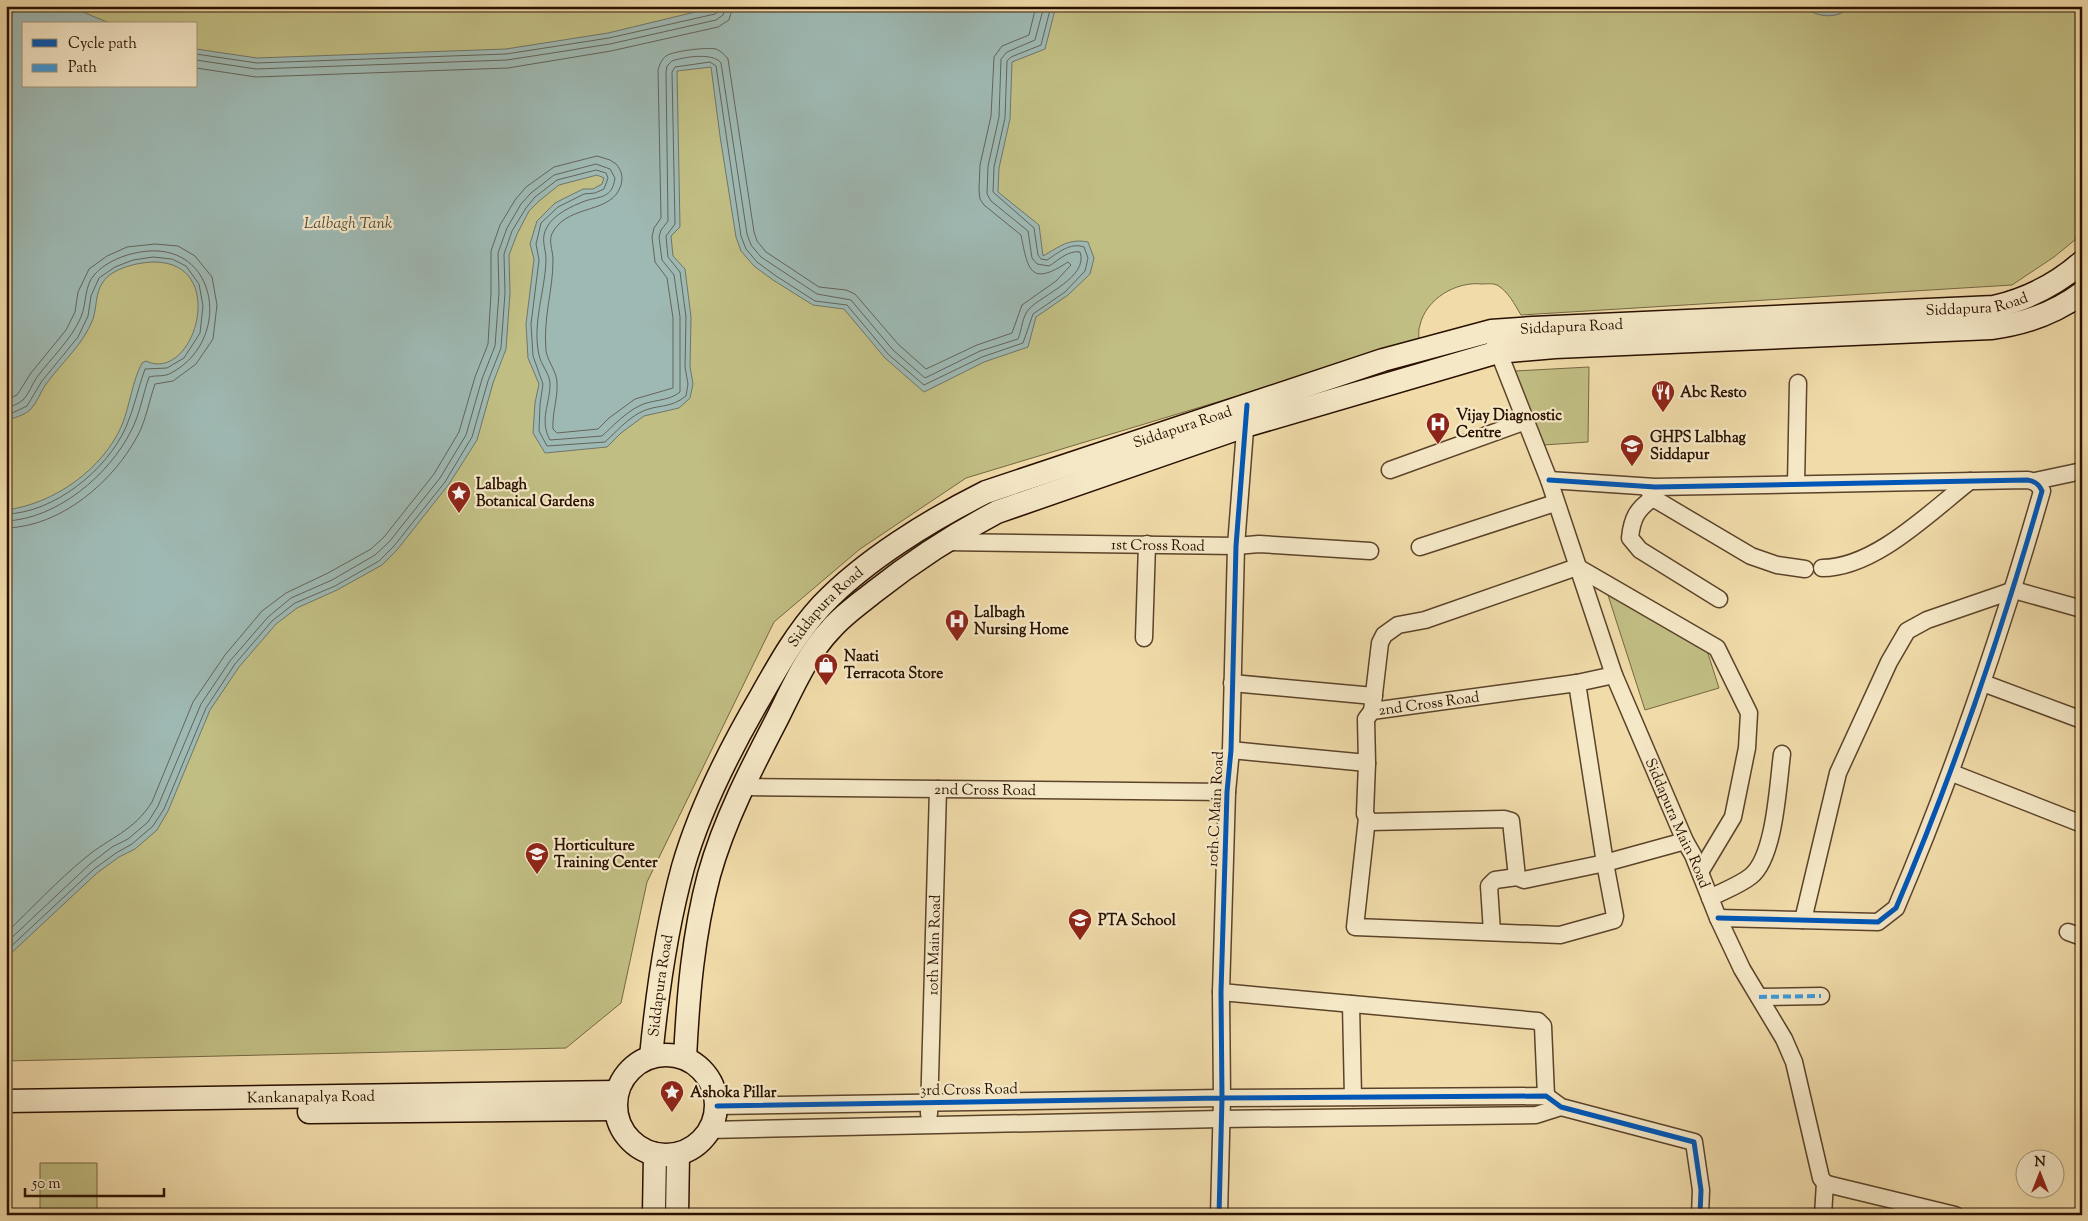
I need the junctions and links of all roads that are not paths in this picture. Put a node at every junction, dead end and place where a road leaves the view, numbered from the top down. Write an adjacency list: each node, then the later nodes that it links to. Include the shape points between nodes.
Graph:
1 (2082, 262): 3 (main road, Siddapura Road, via 2033,296 1994,307 1533,328)
2 (2082, 293): 3 (main road, Siddapura Road, via 2070,302 2021,323 1991,328 1555,346)
3 (1495, 342): 5 (main road, Siddapura Road); 6 (street, Siddapura Main Road)
4 (1798, 383): 12 (street)
5 (1246, 415): 15 (main road, Siddapura Road, via 997,512); 17 (street, 10th C Main Road); 54 (main road, Siddapura Road, via 986,492 928,524 888,551 823,605 804,626 748,719 702,814 683,866 672,910)
6 (1526, 421): 7 (street); 9 (street, Siddapura Main Road)
7 (1390, 470)
8 (2082, 471): 11 (street)
9 (1549, 480): 13 (street); 14 (street, Siddapura Main Road)
10 (1970, 481): 11 (street); 12 (street); 21 (street, via 1876,553 1854,563)
11 (2035, 481): 23 (street, via 2042,491)
12 (1796, 484): 13 (street)
13 (1650, 492): 22 (street, via 1751,556 1777,566); 24 (street, via 1639,508 1630,538 1640,550)
14 (1555, 503): 18 (street); 20 (street, Siddapura Main Road)
15 (944, 542): 16 (street, 1st Cross Road); 37 (main road, Siddapura Road, via 848,612 830,630 798,678)
16 (1147, 544): 17 (street, 1st Cross Road); 26 (street)
17 (1236, 546): 19 (street, 1st Cross Road, via 1259,544); 28 (street, 10th C Main Road)
18 (1420, 547)
19 (1370, 551)
20 (1577, 567): 27 (street, Siddapura Main Road); 31 (street, via 1425,620 1398,625 1384,635 1380,643); 44 (street, via 1717,648 1749,713 1747,748 1733,816)
21 (1822, 568)
22 (1805, 569)
23 (2014, 590): 25 (street); 30 (street); 48 (street, via 1927,620 1907,631 1896,647 1838,773)
24 (1719, 599)
25 (2082, 609)
26 (1144, 638)
27 (1614, 675): 29 (street, 2nd Cross Road); 42 (street, Siddapura Main Road)
28 (1232, 683): 31 (street); 33 (street, 10th C Main Road)
29 (1577, 683): 31 (street, 2nd Cross Road); 43 (street)
30 (1983, 683): 32 (street); 36 (street)
31 (1373, 704): 35 (street, 2nd Cross Road, via 1366,720)
32 (2082, 720)
33 (1231, 750): 35 (street); 39 (street, 10th C Main Road)
34 (1782, 754): 46 (street, via 1765,859 1752,876)
35 (1367, 763): 40 (street, 2nd Cross Road)
36 (1952, 773): 41 (street); 48 (street, via 1896,908 1878,922)
37 (743, 786): 38 (street, 2nd Cross Road); 55 (main road, Siddapura Road, via 710,874 701,914 688,1007)
38 (938, 789): 39 (street, 2nd Cross Road); 61 (street, 10th Main Road)
39 (1228, 792): 50 (street, 10th C Main Road)
40 (1366, 818): 45 (street, via 1370,822 1511,821); 49 (street, 2nd Cross Road, via 1355,927)
41 (2082, 824)
42 (1686, 841): 43 (street); 44 (street, Siddapura Main Road)
43 (1605, 863): 45 (street, via 1524,880); 49 (street, via 1616,916 1614,920 1560,935)
44 (1700, 872): 46 (street, Siddapura Main Road)
45 (1517, 877): 49 (street, via 1495,880 1489,886)
46 (1710, 898): 47 (street, Siddapura Main Road)
47 (1718, 918): 48 (street); 52 (street, Siddapura Main Road)
48 (1803, 920)
49 (1492, 932)
50 (1221, 992): 53 (street); 58 (street, 10th C Main Road)
51 (1821, 996): 52 (street)
52 (1759, 997): 70 (street, Siddapura Main Road, via 1794,1062 1821,1178)
53 (1351, 1004): 56 (street, via 1538,1021 1543,1026); 57 (street)
54 (651, 1057): 55 (main road, via 668,1054); 59 (main road, via 636,1064 624,1076)
55 (685, 1058): 62 (main road, via 708,1077 715,1091)
56 (1546, 1096): 57 (street, 3rd Cross Road); 63 (street)
57 (1353, 1097): 58 (street, 3rd Cross Road)
58 (1222, 1098): 61 (street, 3rd Cross Road); 65 (street, 10th C Main Road)
59 (616, 1100): 60 (main road, Kankanapalya Road); 64 (main road, Kankanapalya Road); 68 (main road, via 619,1124 628,1138)
60 (6, 1101)
61 (929, 1103): 62 (street, 3rd Cross Road); 66 (street, 10th Main Road)
62 (717, 1106): 67 (main road)
63 (1561, 1107): 65 (street, via 1536,1115); 74 (street, via 1694,1142 1701,1190)
64 (6, 1115)
65 (1222, 1119): 66 (street); 73 (street, 10th C Main Road)
66 (929, 1126): 67 (street)
67 (709, 1130): 69 (main road, via 693,1148)
68 (655, 1154): 69 (main road); 71 (main road)
69 (678, 1154): 72 (main road)
70 (1825, 1183): 75 (street); 76 (street)
71 (654, 1215)
72 (677, 1215)
73 (1219, 1215)
74 (1700, 1215)
75 (1822, 1215)
76 (1955, 1215)

